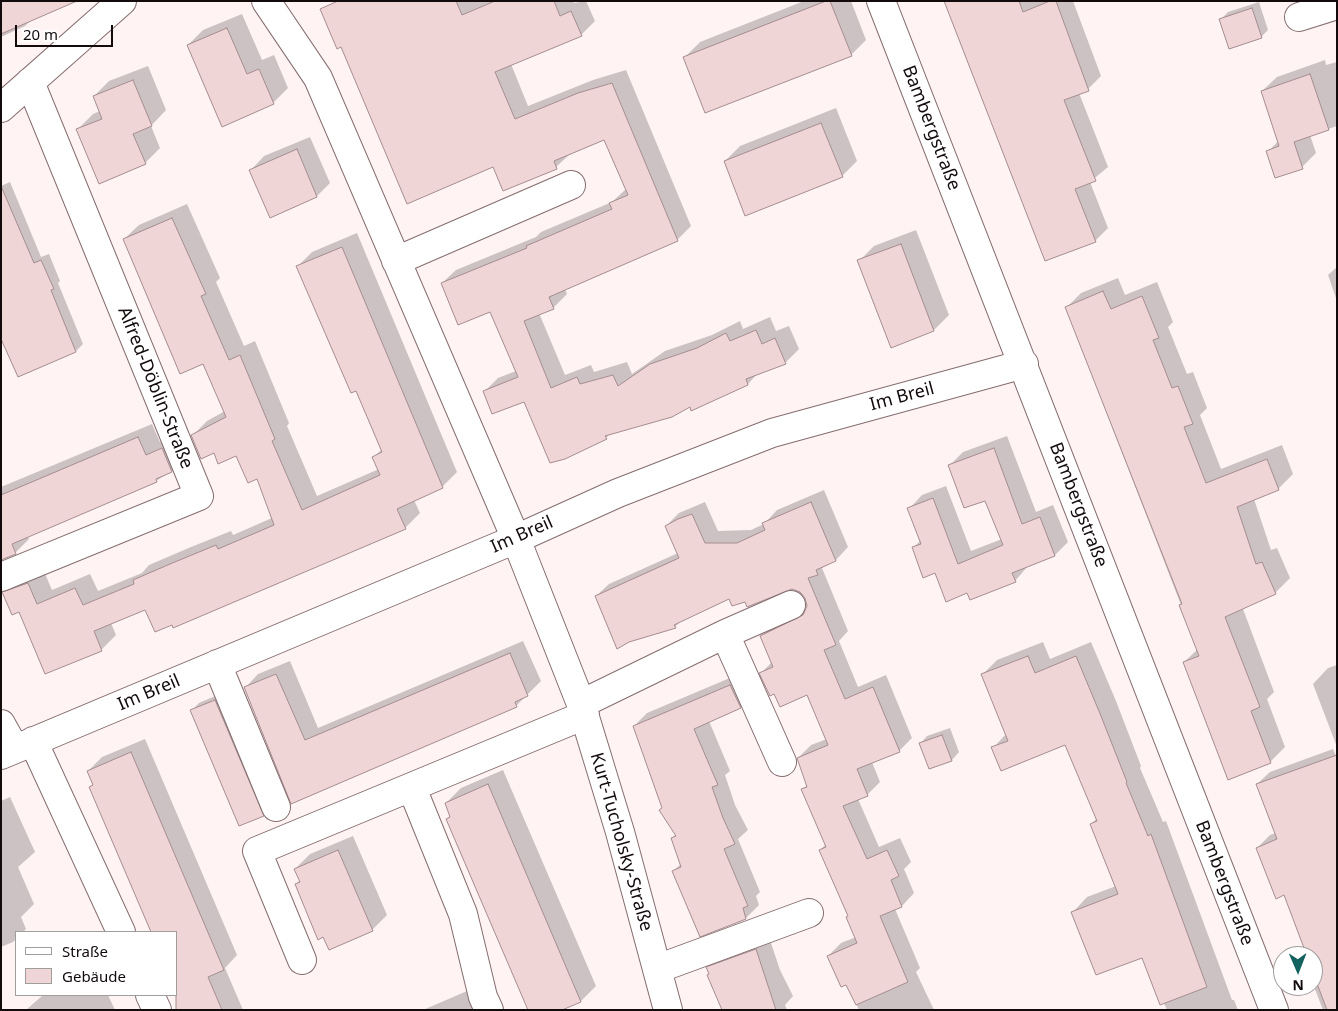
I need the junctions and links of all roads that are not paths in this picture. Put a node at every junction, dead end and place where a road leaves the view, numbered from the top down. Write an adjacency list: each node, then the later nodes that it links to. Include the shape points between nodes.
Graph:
1 (122, 1): 6 (street)
2 (266, 1): 9 (street, via 318,78)
3 (881, 1): 10 (street, Bambergstraße)
4 (1337, 5): 5 (street)
5 (1299, 17)
6 (30, 82): 7 (street); 12 (street, Alfred-Döblin-Straße, via 200,496)
7 (1, 108)
8 (571, 185): 9 (street)
9 (396, 261): 11 (street)
10 (1024, 364): 11 (street, Im Breil, via 772,432 618,493); 30 (street, Bambergstraße)
11 (516, 539): 15 (street, Im Breil); 16 (street, Kurt-Tucholsky-Straße)
12 (1, 577)
13 (791, 605): 14 (street)
14 (725, 634): 16 (street); 19 (street)
15 (217, 664): 18 (street, Im Breil); 21 (street)
16 (583, 710): 20 (street); 25 (street, Kurt-Tucholsky-Straße)
17 (1, 724): 18 (street)
18 (16, 748): 23 (street)
19 (782, 762)
20 (412, 788): 24 (street, via 257,851); 28 (street, via 463,914)
21 (276, 807)
22 (809, 913): 25 (street)
23 (120, 931)
24 (302, 960)
25 (657, 969): 29 (street, Kurt-Tucholsky-Straße)
26 (150, 996): 27 (street)
27 (157, 1010)
28 (489, 1010)
29 (668, 1010)
30 (1274, 1010)

